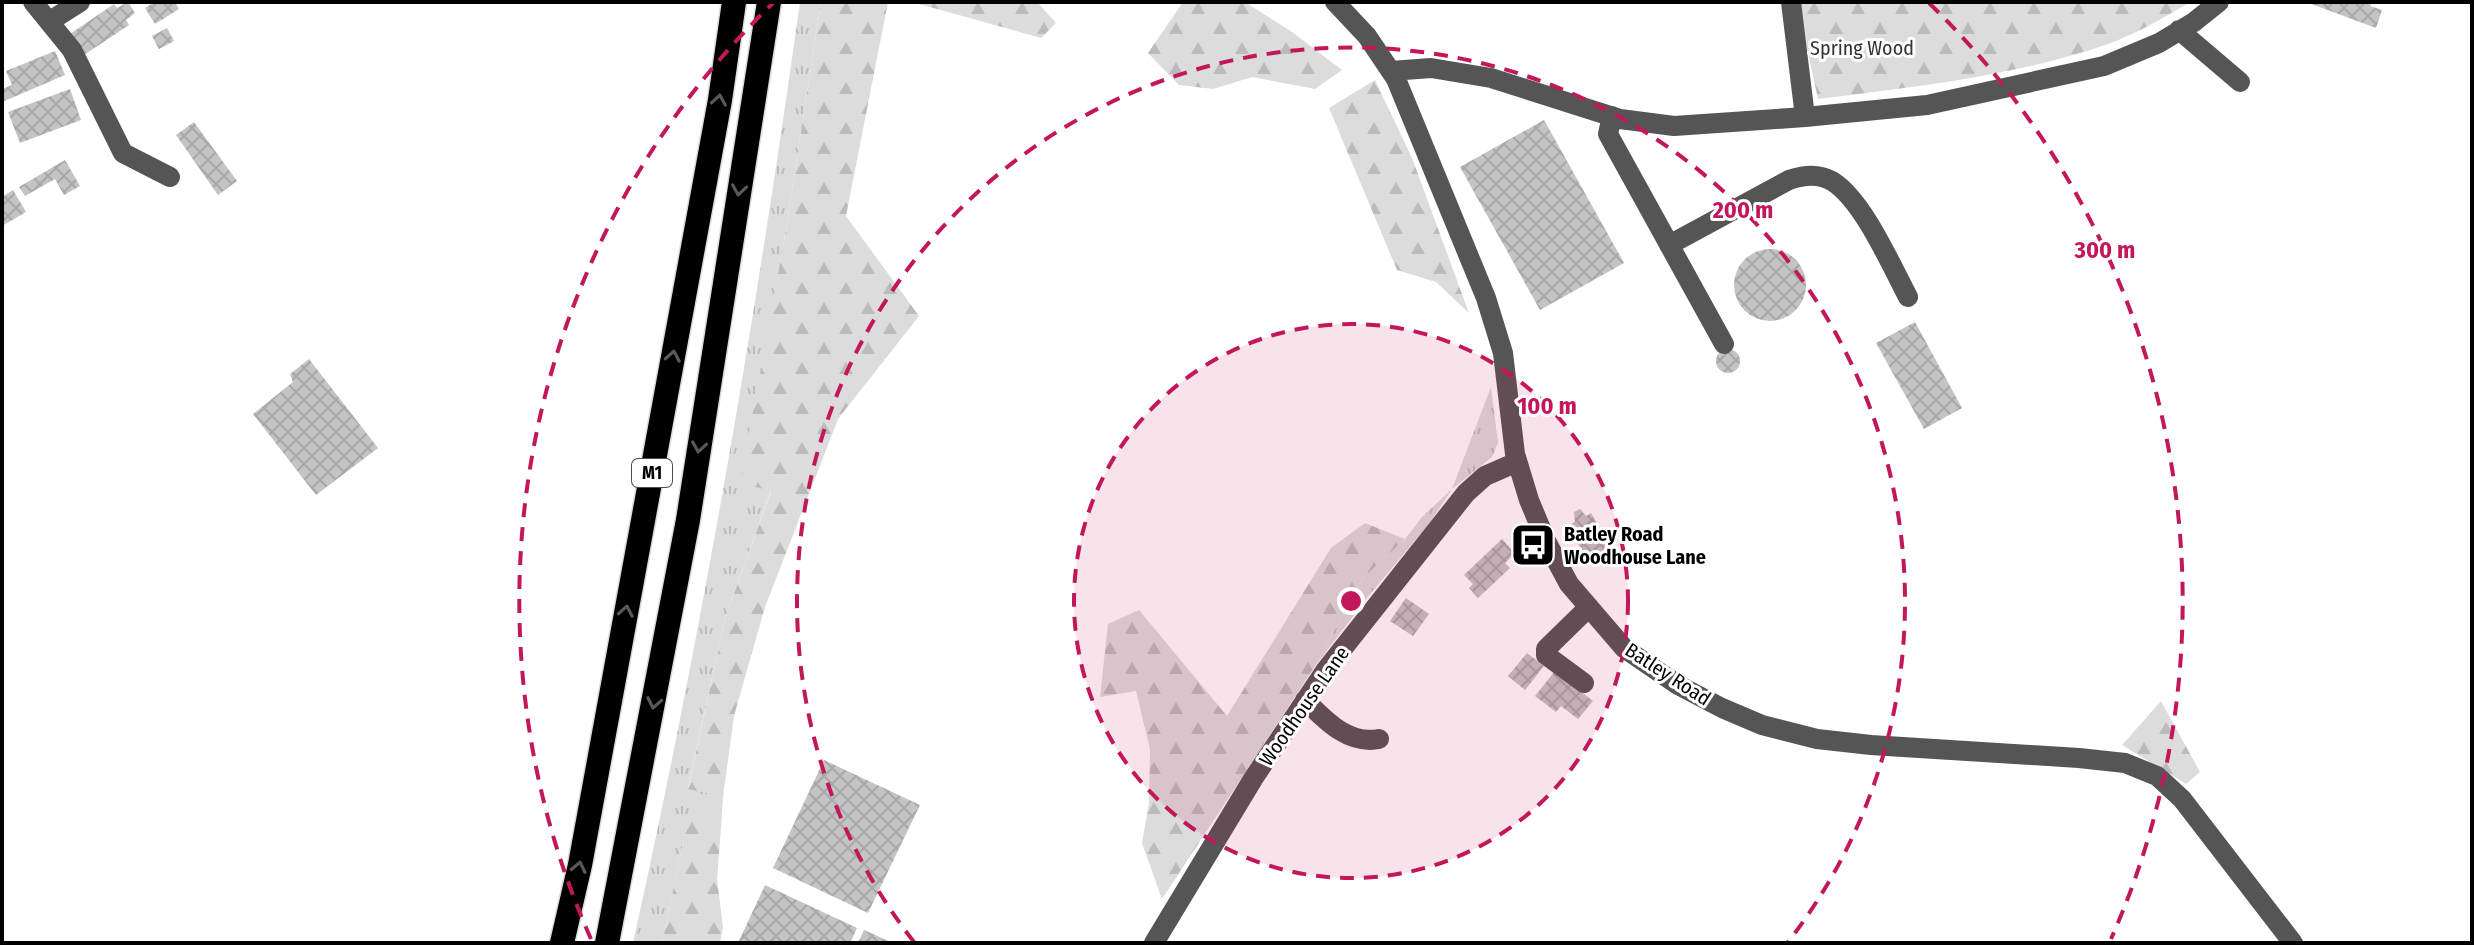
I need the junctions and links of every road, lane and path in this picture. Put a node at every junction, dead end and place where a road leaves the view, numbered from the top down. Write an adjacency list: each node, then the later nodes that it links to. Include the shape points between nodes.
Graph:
1 (33, 2): 8 (street)
2 (80, 2): 8 (street)
3 (734, 2): 23 (highway, M1, one-way to 3)
4 (769, 2): 24 (highway, M1, one-way to 24, via 688,520)
5 (1335, 2): 10 (street, Batley Road)
6 (1791, 2): 13 (street)
7 (2219, 2): 9 (street)
8 (50, 21): 14 (street, via 72,50 123,153)
9 (2179, 30): 11 (street); 13 (street, via 2104,66 2041,82 1927,105)
10 (1391, 71): 12 (street, via 1431,68 1491,78); 18 (street, Batley Road, via 1495,324)
11 (2240, 82)
12 (1612, 116): 13 (street, via 1674,126); 15 (street, via 1608,134)
13 (1805, 117)
14 (170, 177)
15 (1669, 245): 16 (street, via 1789,180 1817,176 1842,189 1863,215); 17 (street)
16 (1908, 297)
17 (1724, 344)
18 (1517, 462): 19 (street, Batley Road, via 1546,541 1569,584); 21 (street, Woodhouse Lane, via 1485,476 1466,493)
19 (1589, 607): 20 (street, via 1546,649 1546,655); 26 (street, Batley Road, via 1624,648 1678,685 1762,725 1871,745 2125,763 2157,776 2182,799)
20 (1584, 683)
21 (1305, 700): 22 (street, via 1341,732 1361,740); 25 (street, Woodhouse Lane)
22 (1379, 739)
23 (562, 943)
24 (607, 943)
25 (1154, 943)
26 (2293, 943)

